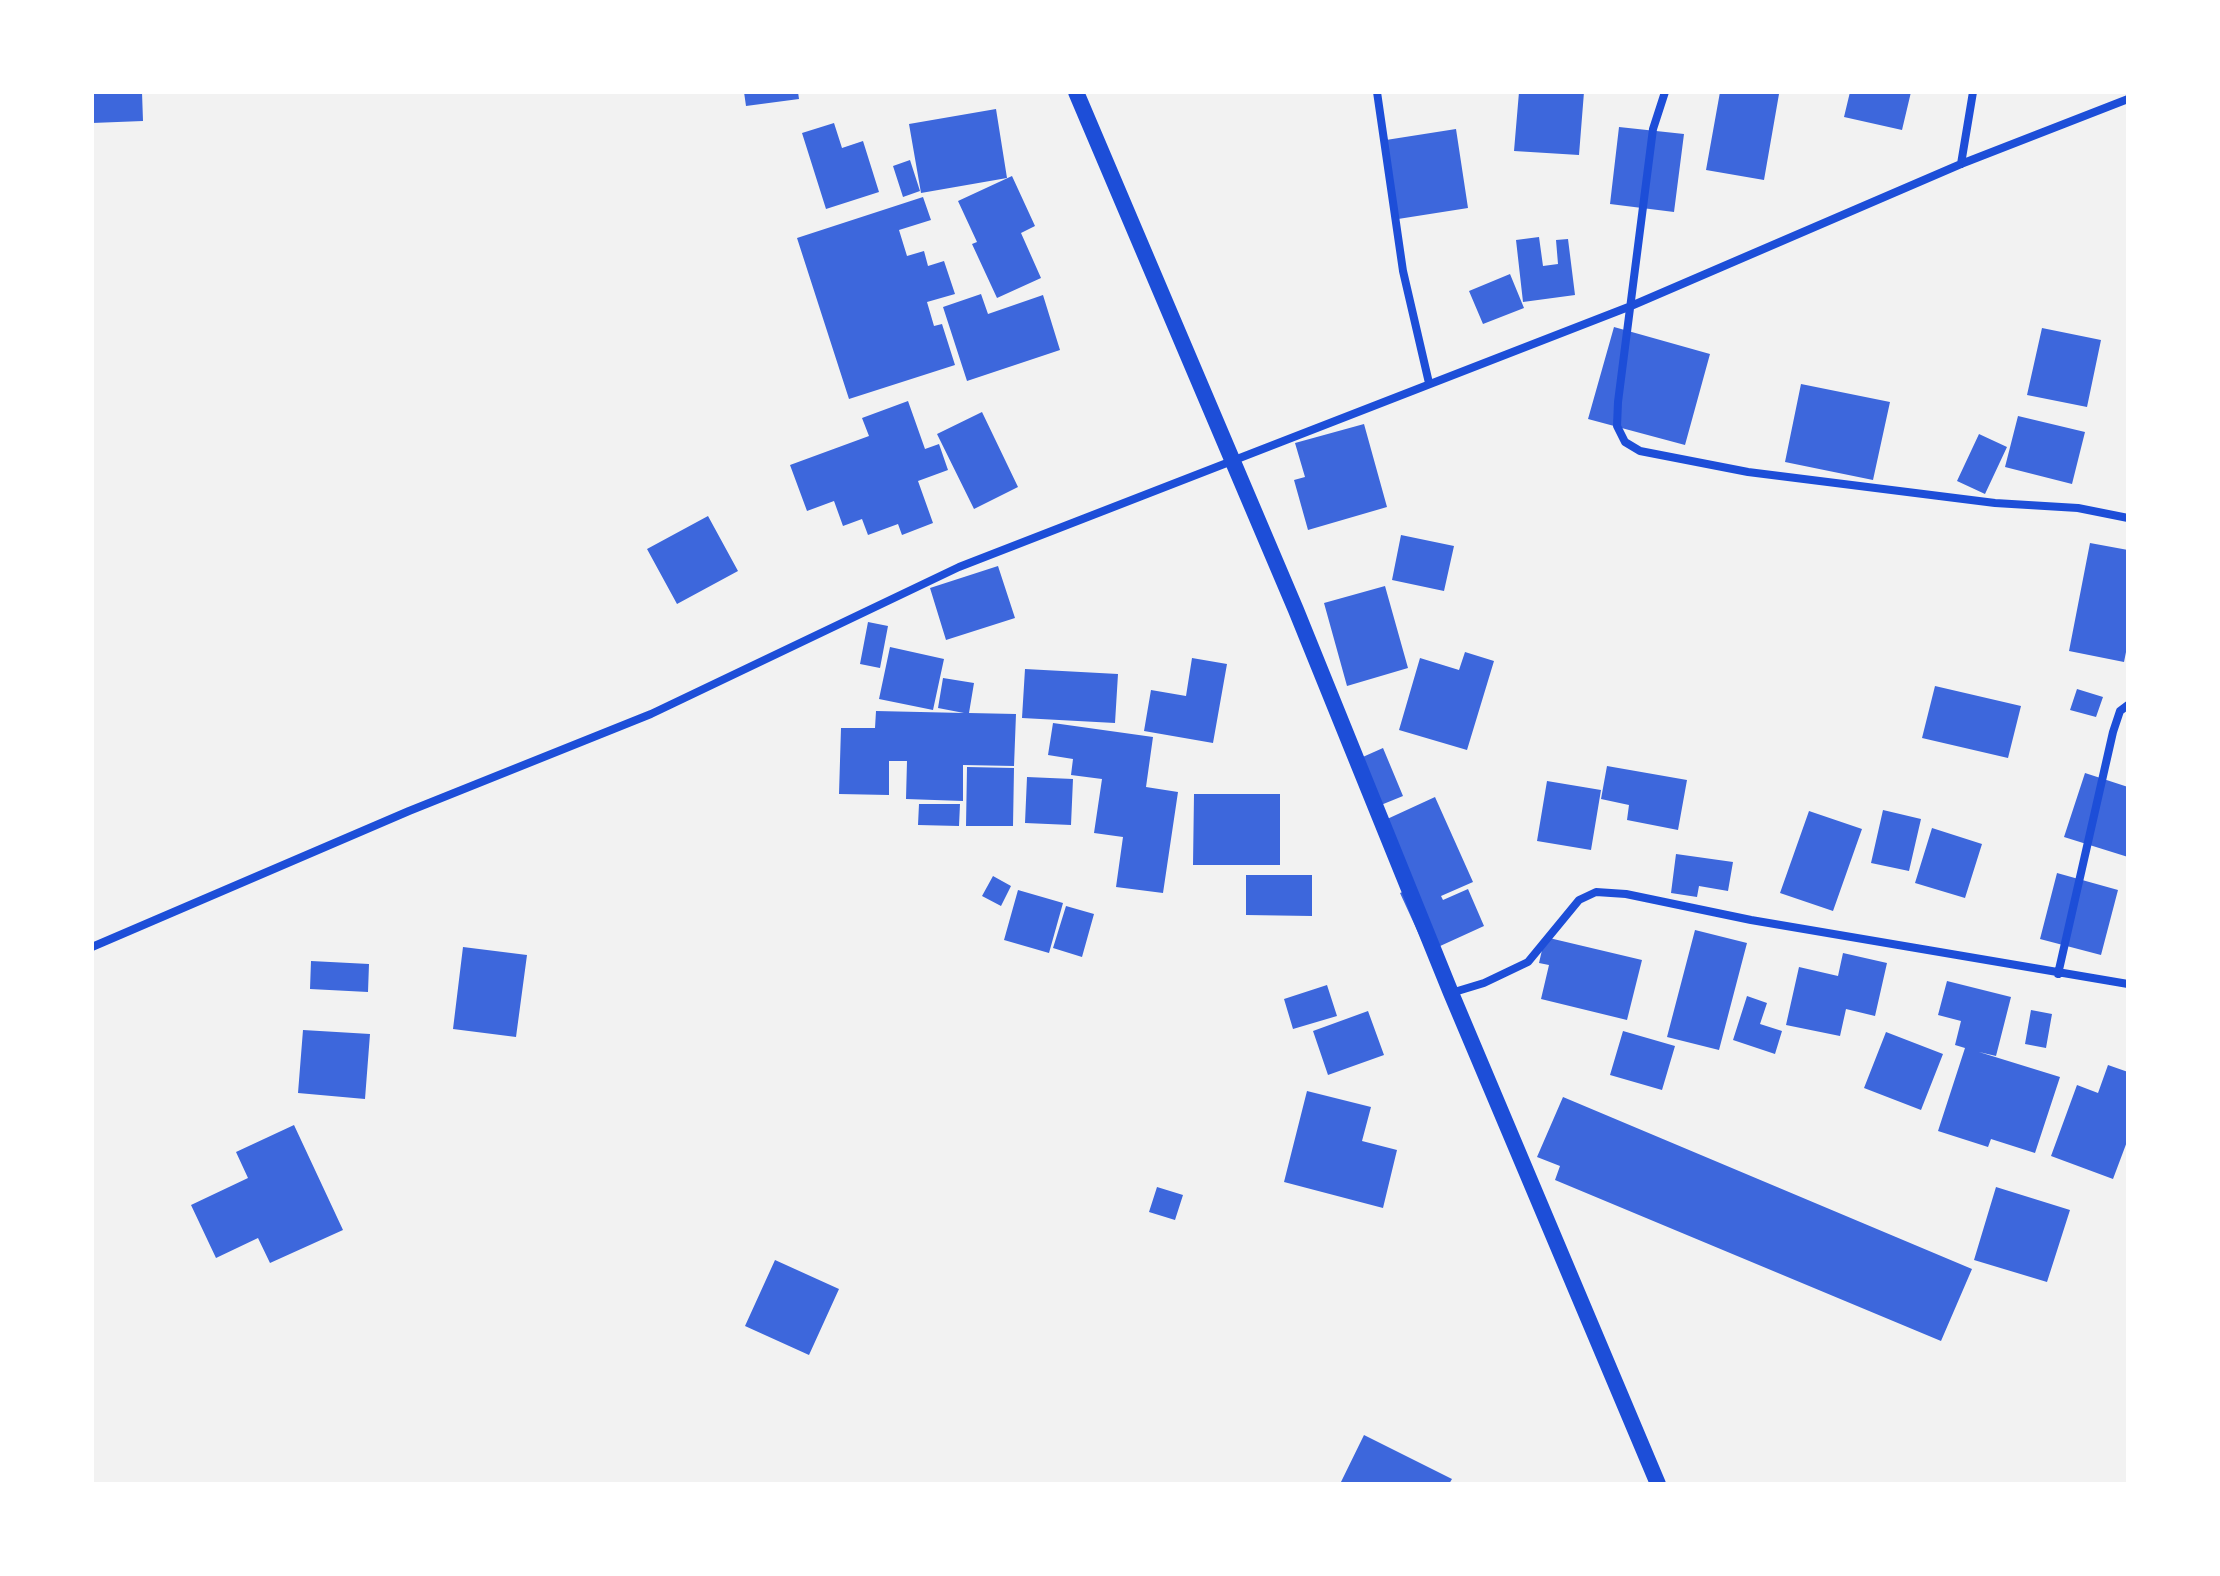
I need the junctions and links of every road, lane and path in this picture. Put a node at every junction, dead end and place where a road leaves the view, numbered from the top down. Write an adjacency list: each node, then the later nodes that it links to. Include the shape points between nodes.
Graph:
1 (1076, 92): 9 (main road)
2 (1377, 92): 8 (street, via 1403,271)
3 (1665, 92): 7 (street, via 1653,129)
4 (1973, 92): 6 (street)
5 (2128, 99): 6 (street)
6 (1961, 164): 7 (street)
7 (1631, 306): 8 (street); 10 (street, via 1617,426 1625,442 1640,451 1748,472)
8 (1429, 383): 9 (street)
9 (1231, 459): 12 (street, via 959,567 651,714); 15 (main road)
10 (2128, 518)
11 (2128, 705): 13 (street, via 2120,711 2113,732)
12 (92, 947)
13 (2058, 974): 14 (street); 15 (street, via 1596,892 1579,900 1528,962)
14 (2128, 984)
15 (1451, 993): 16 (main road)
16 (1658, 1484)

